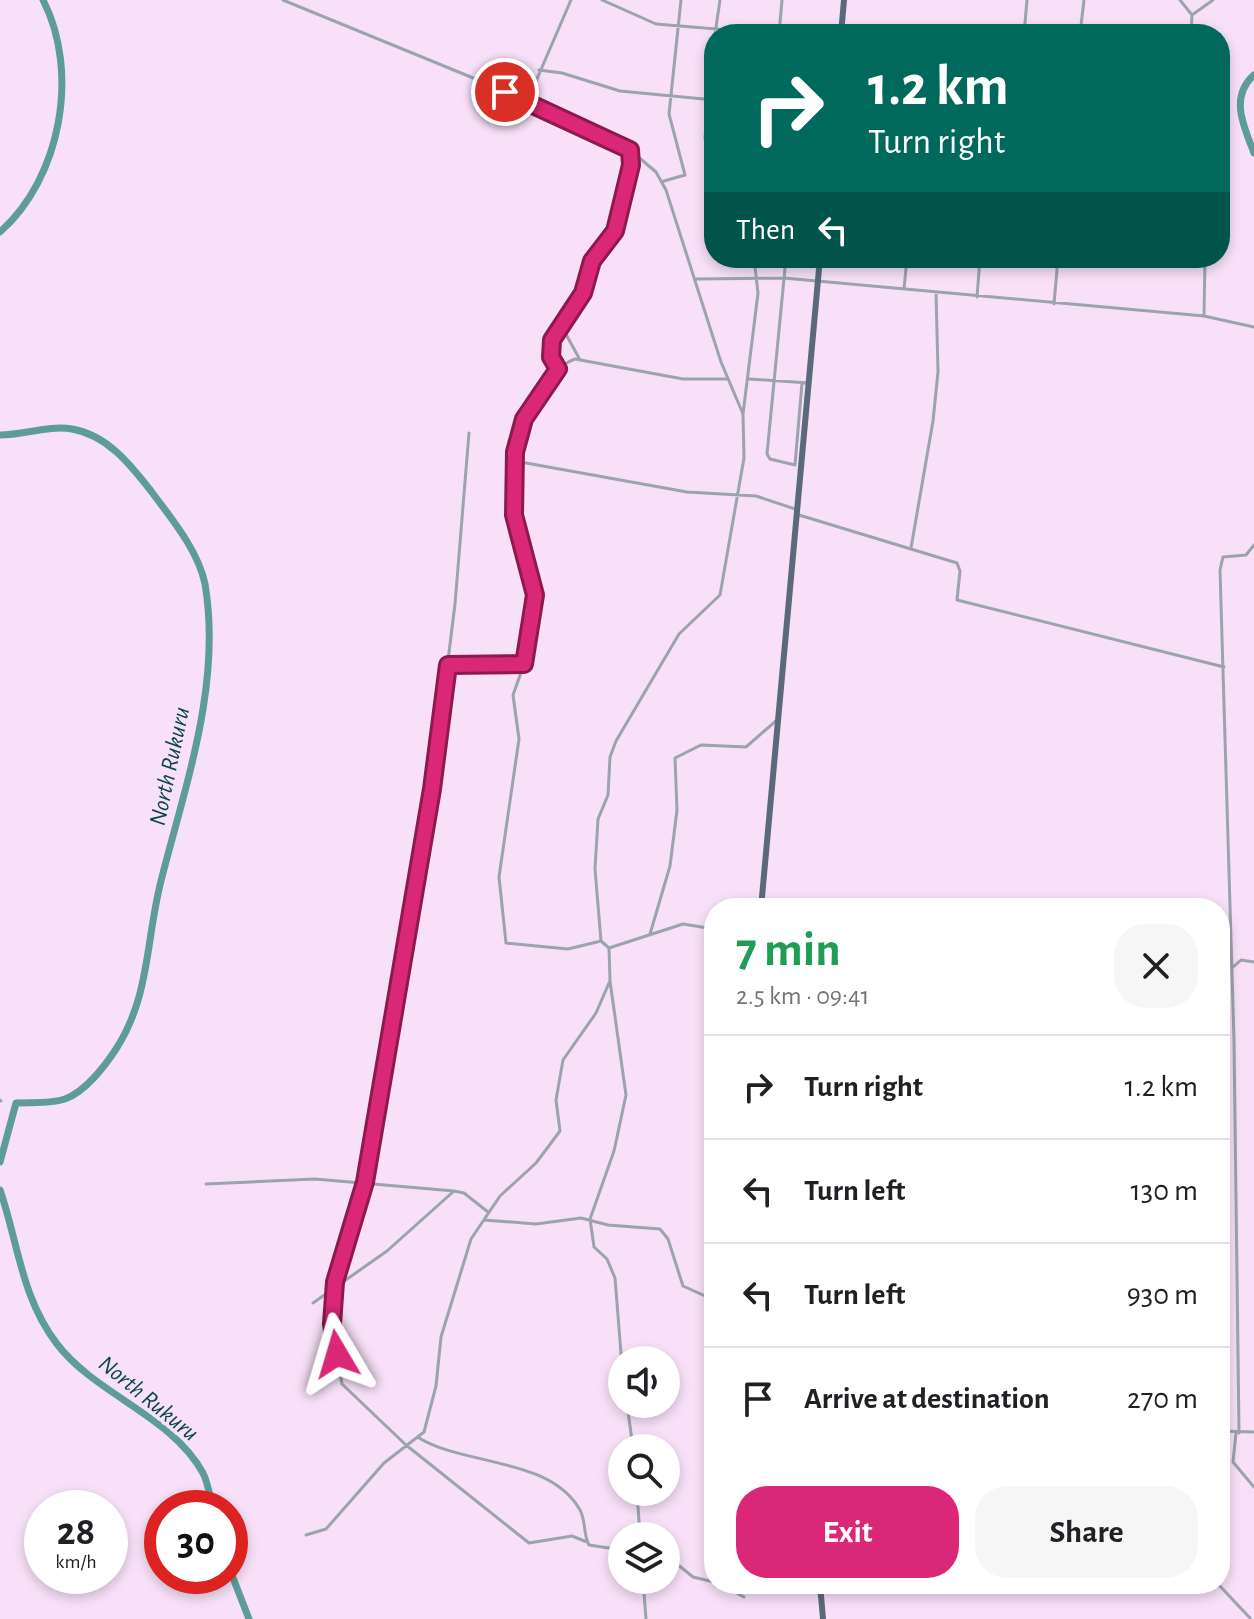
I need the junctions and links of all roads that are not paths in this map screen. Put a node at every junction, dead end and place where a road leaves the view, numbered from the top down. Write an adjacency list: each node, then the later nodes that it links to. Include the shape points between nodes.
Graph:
1 (283, 0): 24 (street)
2 (571, 0): 21 (street)
3 (602, 0): 19 (street)
4 (681, 0): 19 (street)
5 (720, 0): 13 (street)
6 (782, 0): 14 (street)
7 (844, 0): 15 (main road)
8 (1027, 0): 16 (street)
9 (1084, 0): 17 (street)
10 (1180, 0): 12 (street)
11 (1213, 0): 12 (street)
12 (1192, 15): 18 (street)
13 (716, 24)
14 (779, 24)
15 (842, 24)
16 (1025, 24)
17 (1081, 24)
18 (1192, 24)
19 (677, 28): 20 (street); 22 (street)
20 (704, 30)
21 (539, 70): 22 (street, via 620,91); 24 (street)
22 (670, 93): 23 (street); 26 (street, via 670,119 685,175)
23 (704, 99)
24 (527, 102): 25 (street)
25 (630, 150): 26 (street); 43 (street, via 615,231 592,261 583,293)
26 (663, 182): 36 (street)
27 (756, 268): 34 (street)
28 (785, 268): 35 (street)
29 (820, 268): 37 (main road)
30 (906, 268): 38 (street)
31 (979, 268): 40 (street)
32 (1057, 268): 41 (street)
33 (1205, 268): 42 (street)
34 (758, 278): 35 (street); 36 (street); 48 (street)
35 (784, 278): 37 (street); 49 (street)
36 (696, 279): 47 (street)
37 (819, 282): 38 (street); 50 (main road)
38 (904, 289): 39 (street)
39 (936, 292): 40 (street); 57 (street, via 938,372)
40 (977, 297): 41 (street)
41 (1054, 304): 42 (street)
42 (1204, 316): 44 (street)
43 (561, 326): 45 (street); 46 (street, via 551,348)
44 (1254, 327)
45 (579, 358): 46 (street); 47 (street, via 683,379)
46 (558, 369): 53 (street, via 524,419)
47 (727, 379): 51 (street)
48 (749, 379): 49 (street); 51 (street)
49 (775, 382): 50 (street); 50 (street, via 767,454 787,465 795,465)
50 (806, 383): 55 (main road)
51 (743, 414): 54 (street, via 745,450)
52 (469, 433): 58 (street)
53 (515, 461): 54 (street, via 687,492); 59 (street, via 514,515 535,595)
54 (737, 495): 55 (street, via 792,506); 65 (street, via 720,595 679,634 612,749 608,795 598,819 595,869)
55 (798, 515): 57 (street); 61 (main road)
56 (1254, 545): 60 (street, via 1246,555 1221,558)
57 (911, 548): 60 (street, via 960,566 957,600)
58 (448, 665): 59 (street); 70 (street)
59 (523, 666): 65 (street, via 513,695 519,739 499,877 506,943 568,949)
60 (1224, 667): 68 (street)
61 (777, 720): 62 (main road); 64 (street, via 746,747 701,745 675,758 677,810 670,866)
62 (762, 898)
63 (704, 927): 64 (street, via 689,924)
64 (650, 934): 66 (street)
65 (601, 941): 66 (street)
66 (609, 948): 69 (street)
67 (1254, 962): 68 (street, via 1241,960)
68 (1232, 968): 82 (street)
69 (610, 981): 73 (street, via 596,1013 563,1060 556,1100 560,1131); 74 (street, via 626,1095 614,1151)
70 (365, 1182): 71 (street, via 271,1179); 72 (street); 76 (street)
71 (206, 1184)
72 (454, 1191): 73 (street); 76 (street, via 387,1251)
73 (488, 1212): 75 (street)
74 (590, 1219): 75 (street, via 536,1224); 77 (street, via 663,1231 683,1286); 79 (street, via 594,1247 615,1278)
75 (484, 1220): 83 (street, via 461,1264 441,1337 426,1429)
76 (335, 1288): 78 (street); 84 (street, via 332,1324 342,1384)
77 (704, 1295)
78 (313, 1303)
79 (620, 1346)
80 (1230, 1432): 82 (street)
81 (1254, 1432): 82 (street)
82 (1238, 1433): 85 (street, via 1233,1462)
83 (419, 1438): 84 (street); 87 (street, via 513,1466 561,1490 582,1512)
84 (406, 1445): 86 (street, via 329,1527); 87 (street, via 529,1543 572,1536)
85 (1254, 1487)
86 (306, 1535)
87 (587, 1542): 88 (street)
88 (608, 1549)
89 (680, 1566): 90 (street)
90 (704, 1580)
91 (644, 1594): 97 (street)
92 (738, 1594): 95 (street)
93 (821, 1594): 98 (main road)
94 (1227, 1594): 99 (street)
95 (744, 1597)
96 (1254, 1614): 99 (street)
97 (646, 1619)
98 (823, 1619)
99 (1249, 1619)

